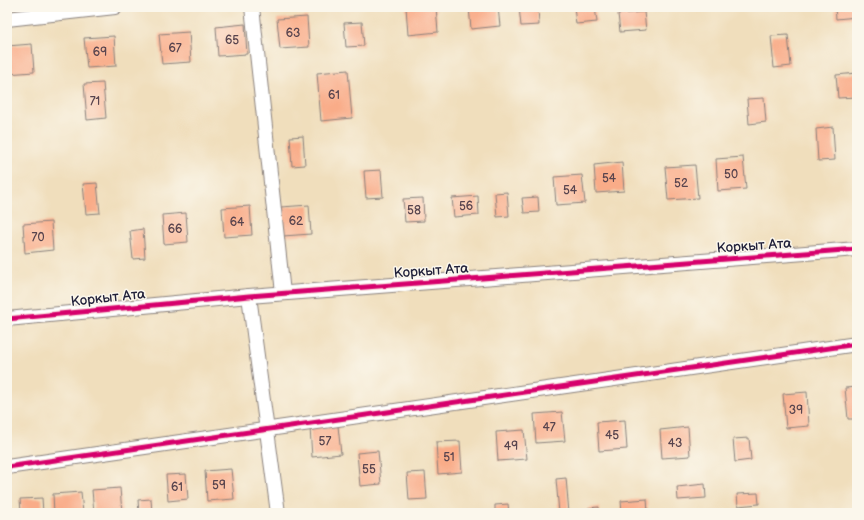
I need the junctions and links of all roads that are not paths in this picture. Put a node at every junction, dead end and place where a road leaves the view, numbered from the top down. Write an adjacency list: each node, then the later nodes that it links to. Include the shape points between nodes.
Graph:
1 (115, 7): 3 (street)
2 (252, 7): 5 (street)
3 (7, 19)
4 (857, 249): 5 (street, Коркыт Ата)
5 (284, 293): 6 (street, Коркыт Ата)
6 (249, 296): 7 (street, Коркыт Ата); 9 (street)
7 (7, 319)
8 (857, 344): 9 (street)
9 (267, 430): 10 (street); 11 (street)
10 (7, 467)
11 (278, 513)

